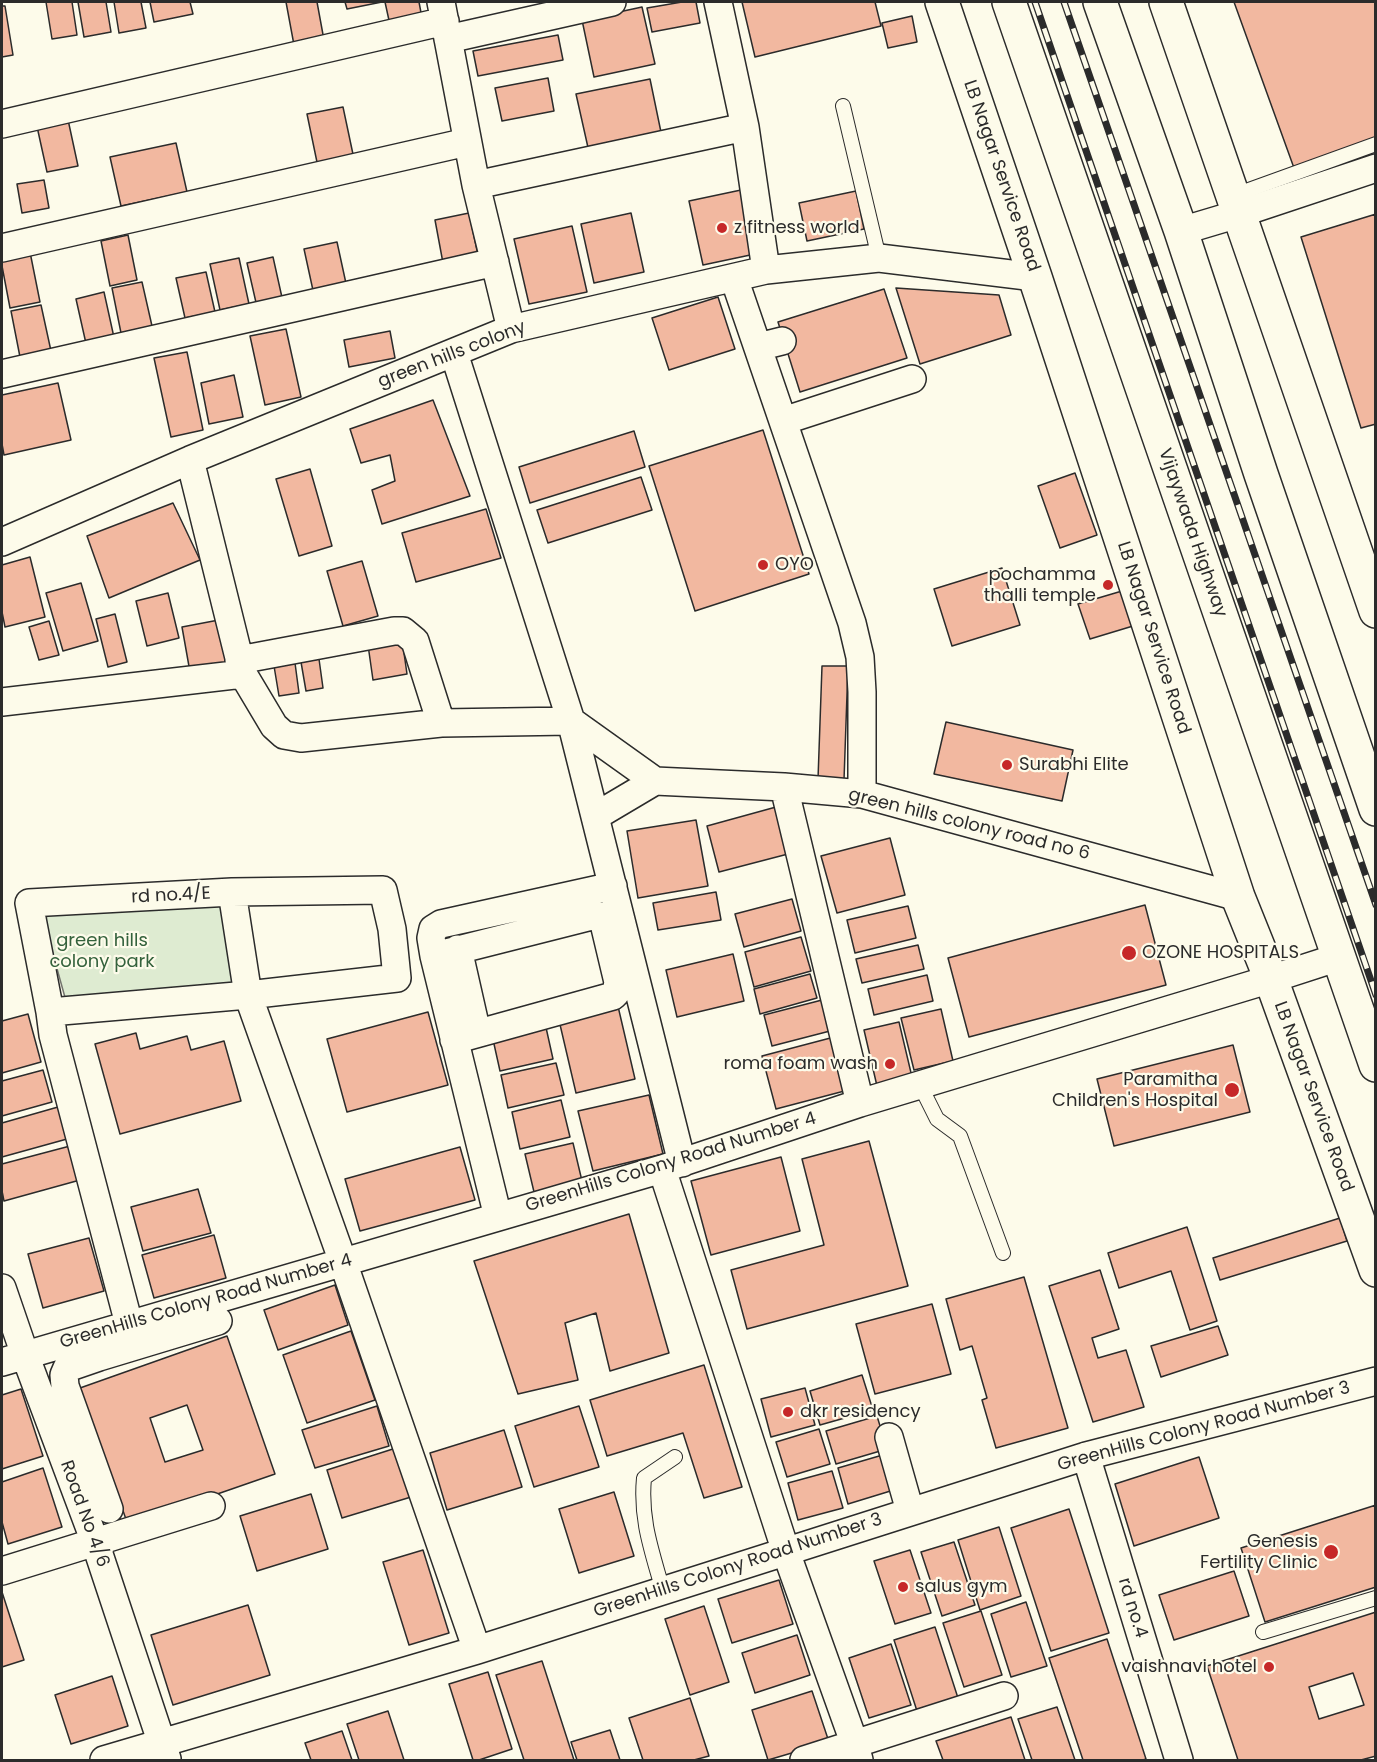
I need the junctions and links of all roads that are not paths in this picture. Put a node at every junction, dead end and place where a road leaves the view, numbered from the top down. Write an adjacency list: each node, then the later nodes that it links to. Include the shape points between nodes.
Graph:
1 (612, 2): 7 (street)
2 (718, 2): 10 (street)
3 (942, 2): 21 (main road, LB Nagar Service Road)
4 (1009, 2): 44 (main road, Vijaywada Highway)
5 (1100, 2): 16 (main road)
6 (1166, 2): 15 (main road)
7 (445, 21): 9 (street); 11 (street)
8 (843, 106): 18 (lane)
9 (2, 124)
10 (745, 127): 14 (street); 20 (street)
11 (467, 142): 14 (street); 17 (street)
12 (1376, 144): 15 (lane)
13 (1376, 168): 15 (street)
14 (476, 185): 19 (street)
15 (1235, 205): 16 (street); 30 (main road)
16 (1181, 231): 38 (main road)
17 (2, 248)
18 (879, 258): 20 (street, green hills colony); 21 (street, green hills colony)
19 (495, 262): 23 (street); 25 (street)
20 (766, 270): 22 (street, green hills colony)
21 (1035, 277): 42 (main road, LB Nagar Service Road)
22 (734, 278): 23 (street, green hills colony); 27 (street, via 770,344)
23 (511, 329): 24 (street, green hills colony)
24 (454, 353): 28 (street, green hills colony); 33 (street)
25 (2, 374)
26 (912, 379): 27 (street)
27 (783, 421): 37 (street, via 860,657)
28 (190, 460): 29 (street, green hills colony); 31 (street)
29 (2, 542)
30 (1376, 610)
31 (241, 667): 32 (street); 34 (street, via 274,726 285,735 301,738); 34 (street, via 403,631 416,641)
32 (2, 702)
33 (571, 721): 34 (street); 35 (street); 39 (street)
34 (441, 723)
35 (656, 781): 36 (street, green hills colony road no 6); 39 (street)
36 (784, 787): 37 (street, green hills colony road no 6); 51 (street)
37 (862, 794): 42 (street, green hills colony road no 6)
38 (1376, 809)
39 (596, 816): 40 (street)
40 (613, 886): 43 (street, via 441,924 433,930 431,938); 52 (street)
41 (232, 892): 46 (street); 46 (street, rd no.4/E, via 383,890 392,929 397,978); 47 (street, rd no.4/E, via 29,903)
42 (1239, 897): 45 (main road, LB Nagar Service Road)
43 (446, 952): 48 (street, via 460,992); 48 (street, via 600,916 618,982 613,996)
44 (1339, 957): 45 (street, GreenHills Colony Road Number 4); 49 (main road, Vijaywada Highway)
45 (1271, 980): 50 (street, GreenHills Colony Road Number 4); 56 (main road, LB Nagar Service Road)
46 (248, 995): 47 (street); 55 (street)
47 (50, 1012): 59 (street)
48 (466, 1036): 53 (street)
49 (1376, 1065)
50 (920, 1085): 51 (street, GreenHills Colony Road Number 4); 54 (lane, via 937,1119 960,1136)
51 (860, 1103): 52 (street, GreenHills Colony Road Number 4)
52 (672, 1166): 53 (street, GreenHills Colony Road Number 4); 72 (street)
53 (498, 1217): 55 (street, GreenHills Colony Road Number 4)
54 (1003, 1253)
55 (343, 1262): 60 (street, GreenHills Colony Road Number 4); 77 (street)
56 (1376, 1270)
57 (2, 1288): 62 (street, Road No 4/6)
58 (218, 1321): 60 (street)
59 (129, 1324): 60 (street, GreenHills Colony Road Number 4); 61 (street, GreenHills Colony Road Number 4)
60 (170, 1324): 61 (street)
61 (86, 1349): 62 (street, GreenHills Colony Road Number 4); 67 (street, via 64,1376)
62 (13, 1359): 67 (street, Road No 4/6)
63 (1376, 1381): 65 (street, GreenHills Colony Road Number 3)
64 (889, 1437): 70 (street)
65 (1086, 1456): 70 (street, GreenHills Colony Road Number 3); 83 (street, rd no.4)
66 (675, 1457): 74 (lane, via 644,1478 642,1500 647,1537)
67 (86, 1482): 69 (street); 71 (street, Road No 4/6)
68 (211, 1506): 71 (street)
69 (109, 1509)
70 (910, 1511): 72 (street, GreenHills Colony Road Number 3)
71 (95, 1542): 73 (street); 79 (street, Road No 4/6)
72 (786, 1552): 74 (street, GreenHills Colony Road Number 3); 80 (street)
73 (2, 1571)
74 (663, 1591): 77 (street, GreenHills Colony Road Number 3)
75 (1376, 1598): 76 (lane)
76 (1263, 1632)
77 (477, 1650): 79 (street, GreenHills Colony Road Number 3)
78 (1004, 1696): 80 (street)
79 (164, 1752): 81 (street, GreenHills Colony Road Number 3)
80 (857, 1753): 82 (street)
81 (104, 1761)
82 (804, 1761)
83 (1179, 1761)

